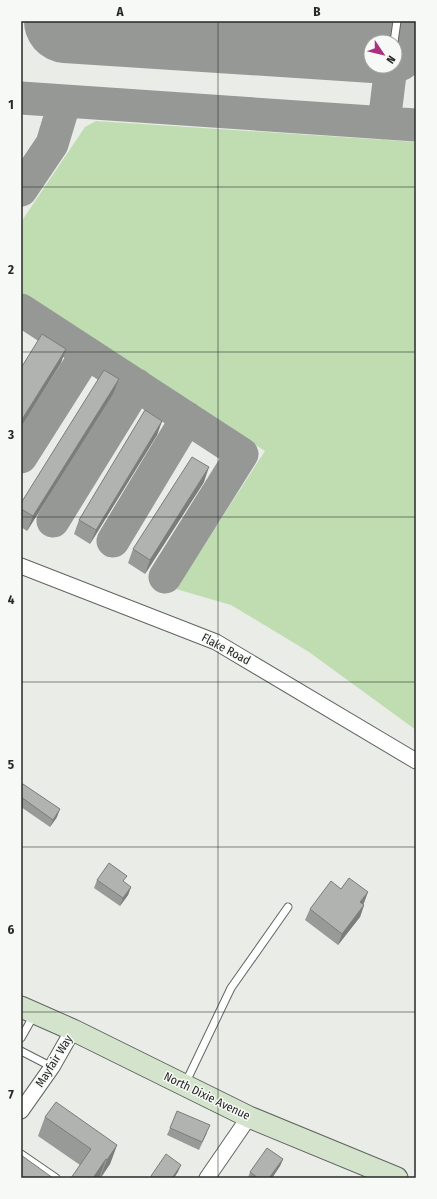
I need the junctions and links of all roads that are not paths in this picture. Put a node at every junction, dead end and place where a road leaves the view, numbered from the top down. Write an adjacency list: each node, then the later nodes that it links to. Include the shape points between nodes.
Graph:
1 (397, 21): 2 (lane)
2 (395, 34)
3 (21, 566): 4 (street, Flake Road, via 216,642)
4 (416, 761)
5 (288, 907): 11 (lane, via 231,988)
6 (28, 1010): 7 (street, North Dixie Avenue); 8 (lane)
7 (73, 1030): 10 (street, Mayfair Way); 11 (street, North Dixie Avenue)
8 (21, 1038)
9 (21, 1051): 10 (lane)
10 (52, 1067): 12 (street, Mayfair Way)
11 (184, 1085): 13 (street, North Dixie Avenue)
12 (21, 1111)
13 (249, 1117): 16 (street); 17 (street, North Dixie Avenue)
14 (21, 1154): 15 (lane)
15 (56, 1178)
16 (207, 1178)
17 (397, 1178)

